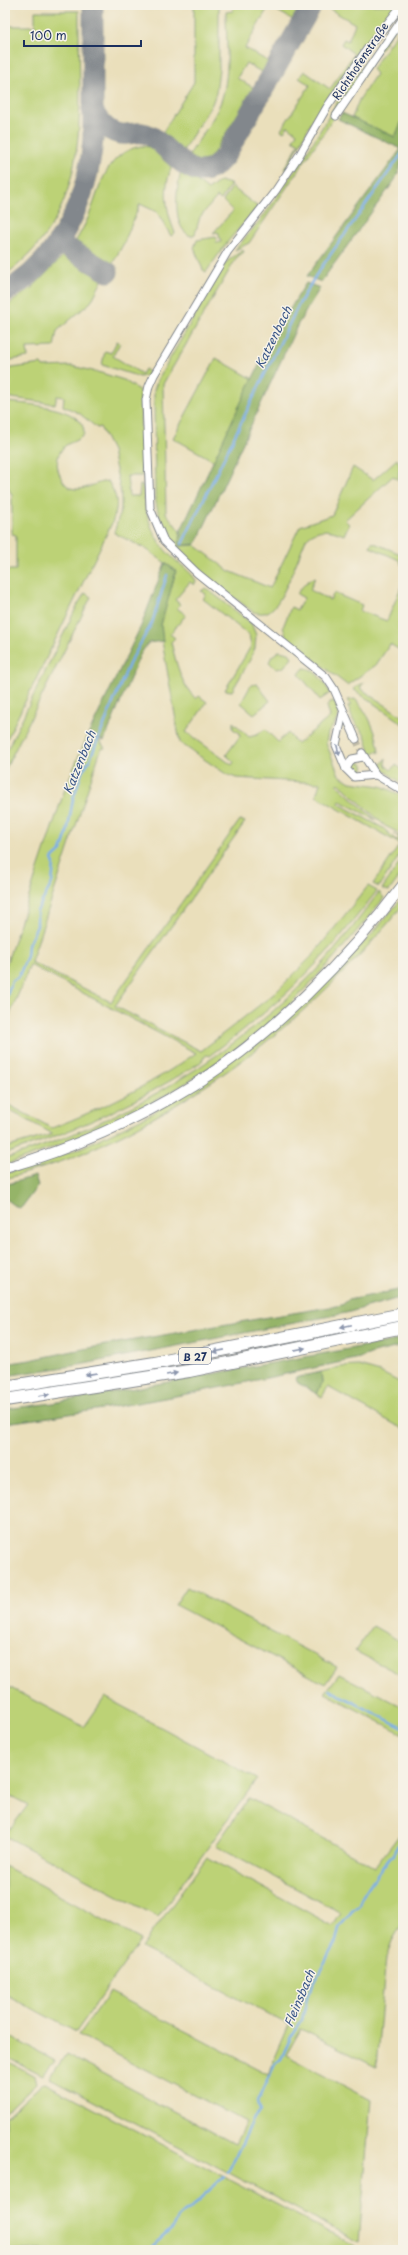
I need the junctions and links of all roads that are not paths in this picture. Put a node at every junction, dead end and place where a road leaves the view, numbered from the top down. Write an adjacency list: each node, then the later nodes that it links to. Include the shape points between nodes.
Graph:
1 (402, 5): 4 (street, via 367,49 327,107 300,154 272,195 223,257 148,386 146,400 150,508 164,541 197,573 321,672 334,689)
2 (403, 18): 3 (street, Richthofenstraße)
3 (336, 116)
4 (343, 712): 5 (street); 6 (street, one-way to 6, via 336,745)
5 (356, 739)
6 (346, 769): 7 (street, via 354,777); 7 (street, via 352,759 362,755)
7 (376, 775): 8 (street)
8 (403, 791)
9 (403, 885): 10 (main road, via 358,940 306,994 252,1041 200,1080 161,1104 89,1138 44,1157)
10 (5, 1168)
11 (403, 1314): 13 (highway, B 27, one-way to 13, via 156,1363)
12 (403, 1327): 14 (highway, B 27, one-way to 12, via 182,1372)
13 (5, 1387)
14 (5, 1400)

